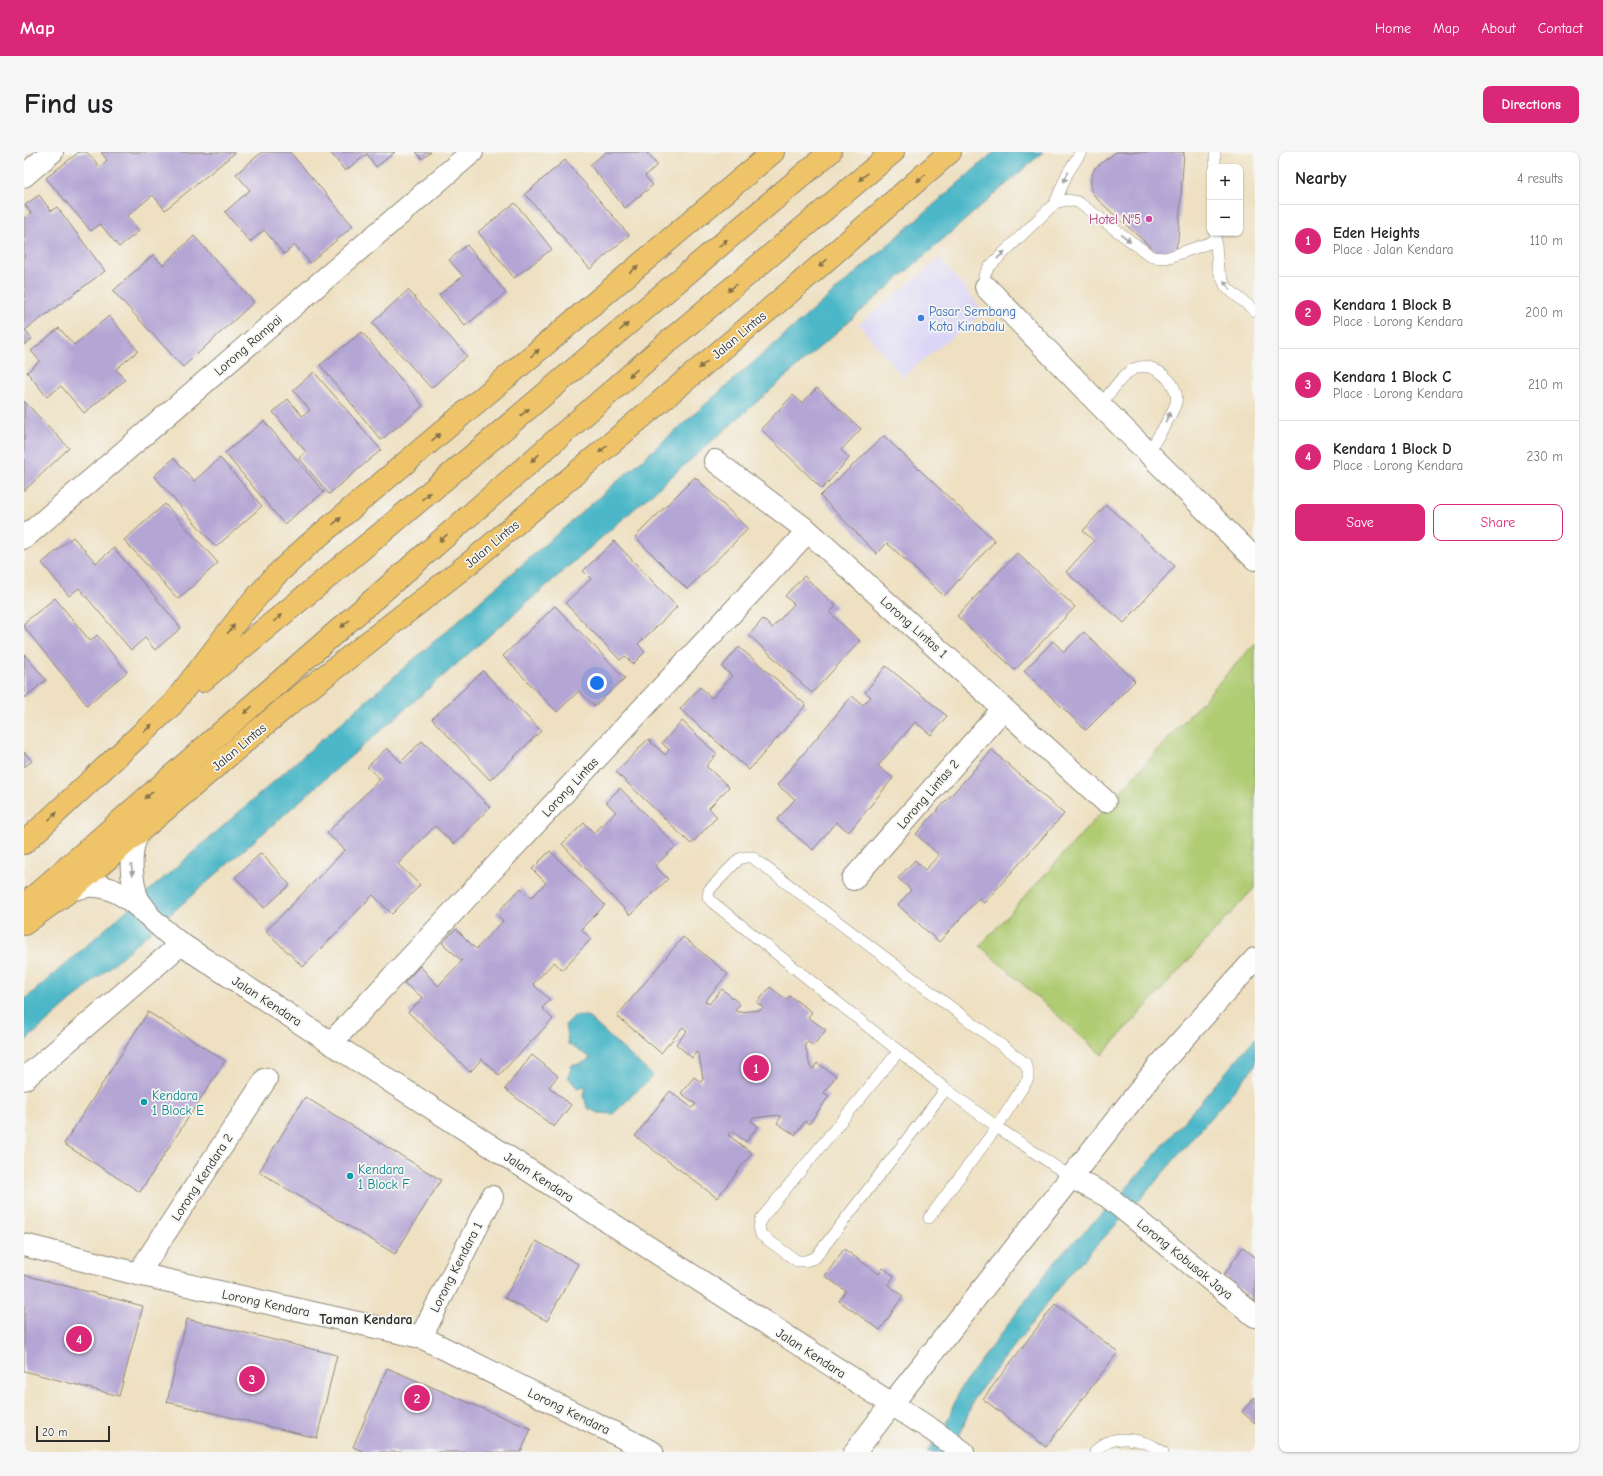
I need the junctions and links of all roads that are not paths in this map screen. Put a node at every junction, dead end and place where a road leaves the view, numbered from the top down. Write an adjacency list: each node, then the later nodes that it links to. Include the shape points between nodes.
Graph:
1 (52, 152): 10 (street)
2 (472, 152): 19 (street, Lorong Rampai)
3 (773, 152): 21 (highway, one-way to 3, via 242,614 296,556)
4 (830, 152): 21 (highway, one-way to 4, via 385,530)
5 (893, 152): 28 (highway, Jalan Lintas, one-way to 28, via 670,341)
6 (950, 152): 24 (highway, Jalan Lintas, one-way to 24, via 791,291 472,561 288,706)
7 (1081, 152): 11 (lane, one-way to 11, via 1067,174)
8 (1215, 152): 9 (lane)
9 (1215, 164)
10 (24, 176)
11 (1055, 203): 12 (lane, one-way to 12, via 1067,200 1078,202 1152,257 1166,258); 13 (lane, one-way to 11, via 984,276 989,267)
12 (1215, 237): 14 (lane, one-way to 12, via 1226,287 1218,269)
13 (986, 287): 15 (street)
14 (1255, 311)
15 (1100, 405): 16 (street); 16 (lane, one-way to 15, via 1176,403 1174,384 1146,365 1138,366 1130,371)
16 (1149, 452): 20 (street)
17 (715, 461): 18 (street, Lorong Lintas 1)
18 (808, 531): 22 (street, Lorong Lintas 1); 33 (street, Lorong Lintas)
19 (24, 538)
20 (1255, 559)
21 (172, 706): 25 (highway, one-way to 21)
22 (1003, 709): 23 (street, Lorong Lintas 1); 26 (street, Lorong Lintas 2)
23 (1105, 801)
24 (138, 832): 27 (highway, Jalan Lintas); 29 (street, Jalan Kendara, one-way to 29, via 134,841 132,864 136,895)
25 (24, 843)
26 (853, 879)
27 (71, 890): 29 (street, Jalan Kendara, via 95,886 117,892); 30 (highway, Jalan Lintas)
28 (24, 905)
29 (151, 918): 31 (street, Jalan Kendara)
30 (24, 924)
31 (174, 939): 33 (street, Jalan Kendara); 35 (street)
32 (1255, 959): 39 (street, via 1158,1067)
33 (331, 1043): 46 (street, Jalan Kendara)
34 (899, 1051): 37 (lane); 37 (lane, via 762,1219 759,1227 761,1235 797,1261 815,1258); 38 (lane, via 712,902 708,897 709,890 739,859 752,857 1025,1063 1028,1079)
35 (24, 1078)
36 (266, 1079): 43 (street, Lorong Kendara 2)
37 (946, 1089): 38 (lane)
38 (996, 1127): 39 (lane); 41 (lane)
39 (1071, 1177): 44 (street, Lorong Kobusak Jaya, via 1107,1196); 46 (street)
40 (492, 1197): 45 (street, Lorong Kendara 1)
41 (929, 1218)
42 (24, 1245): 43 (street, Lorong Kendara)
43 (138, 1274): 45 (street, Lorong Kendara)
44 (1255, 1316)
45 (420, 1337): 48 (street, Lorong Kendara)
46 (891, 1405): 47 (street, Jalan Kendara); 49 (street)
47 (959, 1449)
48 (652, 1452)
49 (855, 1452)
50 (1095, 1452): 51 (lane, via 1100,1446 1118,1439 1136,1439 1154,1445)
51 (1163, 1452)

